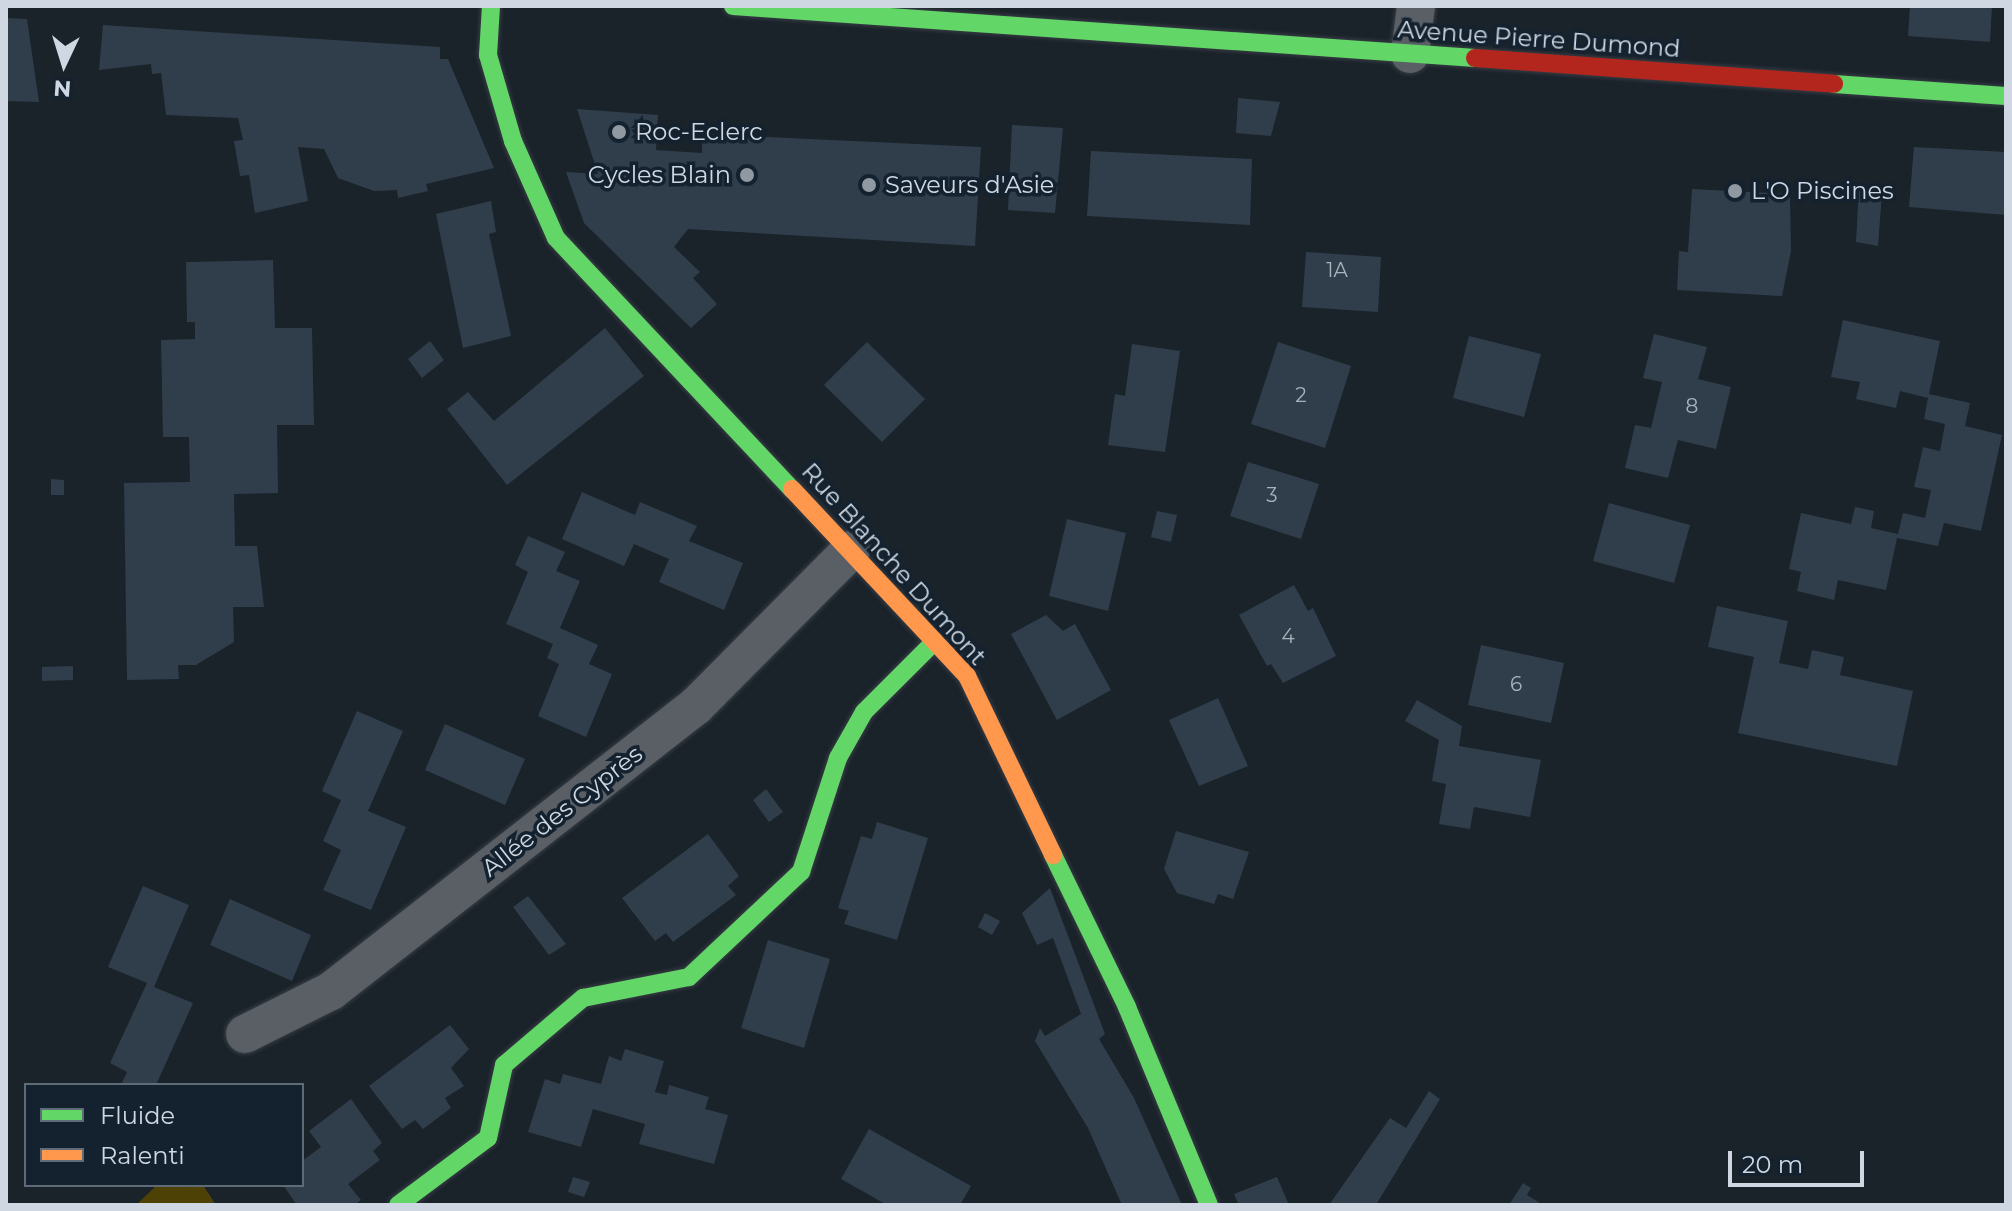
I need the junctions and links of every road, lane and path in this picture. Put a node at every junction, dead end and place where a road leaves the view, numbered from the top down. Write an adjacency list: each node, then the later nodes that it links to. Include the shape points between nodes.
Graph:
1 (491, 6): 6 (street, Rue Blanche Dumont, via 488,55 513,141 556,238)
2 (733, 6): 4 (street, Avenue Pierre Dumond)
3 (1416, 6): 4 (street)
4 (1410, 54): 5 (street, Avenue Pierre Dumond)
5 (2006, 96)
6 (851, 550): 7 (street, Rue Blanche Dumont); 8 (street, Allée des Cyprès, via 696,706 331,991)
7 (935, 641): 9 (street, via 857,724 838,758 801,872 689,977 583,998 504,1065 488,1138); 10 (street, Rue Blanche Dumont, via 967,676 1014,772 1127,1007)
8 (245, 1034)
9 (398, 1205)
10 (1209, 1205)

